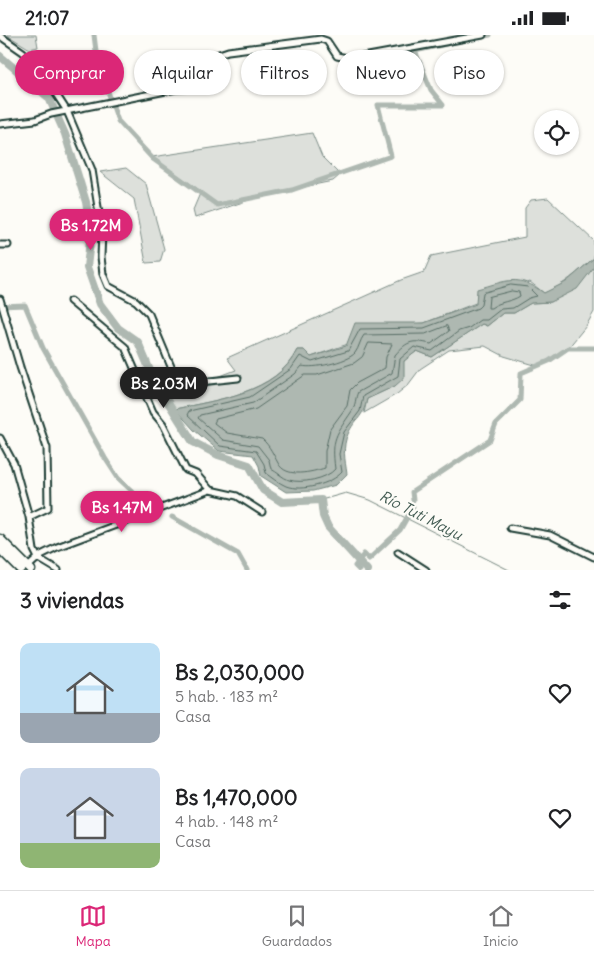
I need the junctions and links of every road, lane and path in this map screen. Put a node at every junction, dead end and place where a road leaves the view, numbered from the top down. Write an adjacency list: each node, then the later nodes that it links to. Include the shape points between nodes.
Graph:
1 (0, 35): 4 (street, via 41,71)
2 (483, 35): 3 (street)
3 (461, 37): 4 (street, via 352,59 337,56 327,41 321,39 228,51 208,60 208,77 199,88 176,89)
4 (64, 112): 5 (street, via 35,120); 11 (street, via 92,170 102,232 103,274 108,285 136,301 149,315 182,385)
5 (0, 123)
6 (0, 245): 7 (street)
7 (8, 245)
8 (0, 299): 10 (street)
9 (70, 301): 13 (street, via 125,347 153,412 163,424 186,470 196,474)
10 (3, 313): 15 (street, via 47,447 48,508)
11 (238, 378)
12 (0, 438): 15 (street, via 14,464)
13 (210, 490): 14 (street, via 237,496); 21 (street, via 57,547)
14 (262, 512)
15 (29, 517): 21 (street)
16 (510, 528): 20 (street, via 550,535)
17 (0, 539): 22 (highway)
18 (0, 549): 22 (highway)
19 (398, 552): 24 (street)
20 (594, 557)
21 (38, 558): 22 (street); 23 (street)
22 (23, 569)
23 (58, 570)
24 (426, 570)

